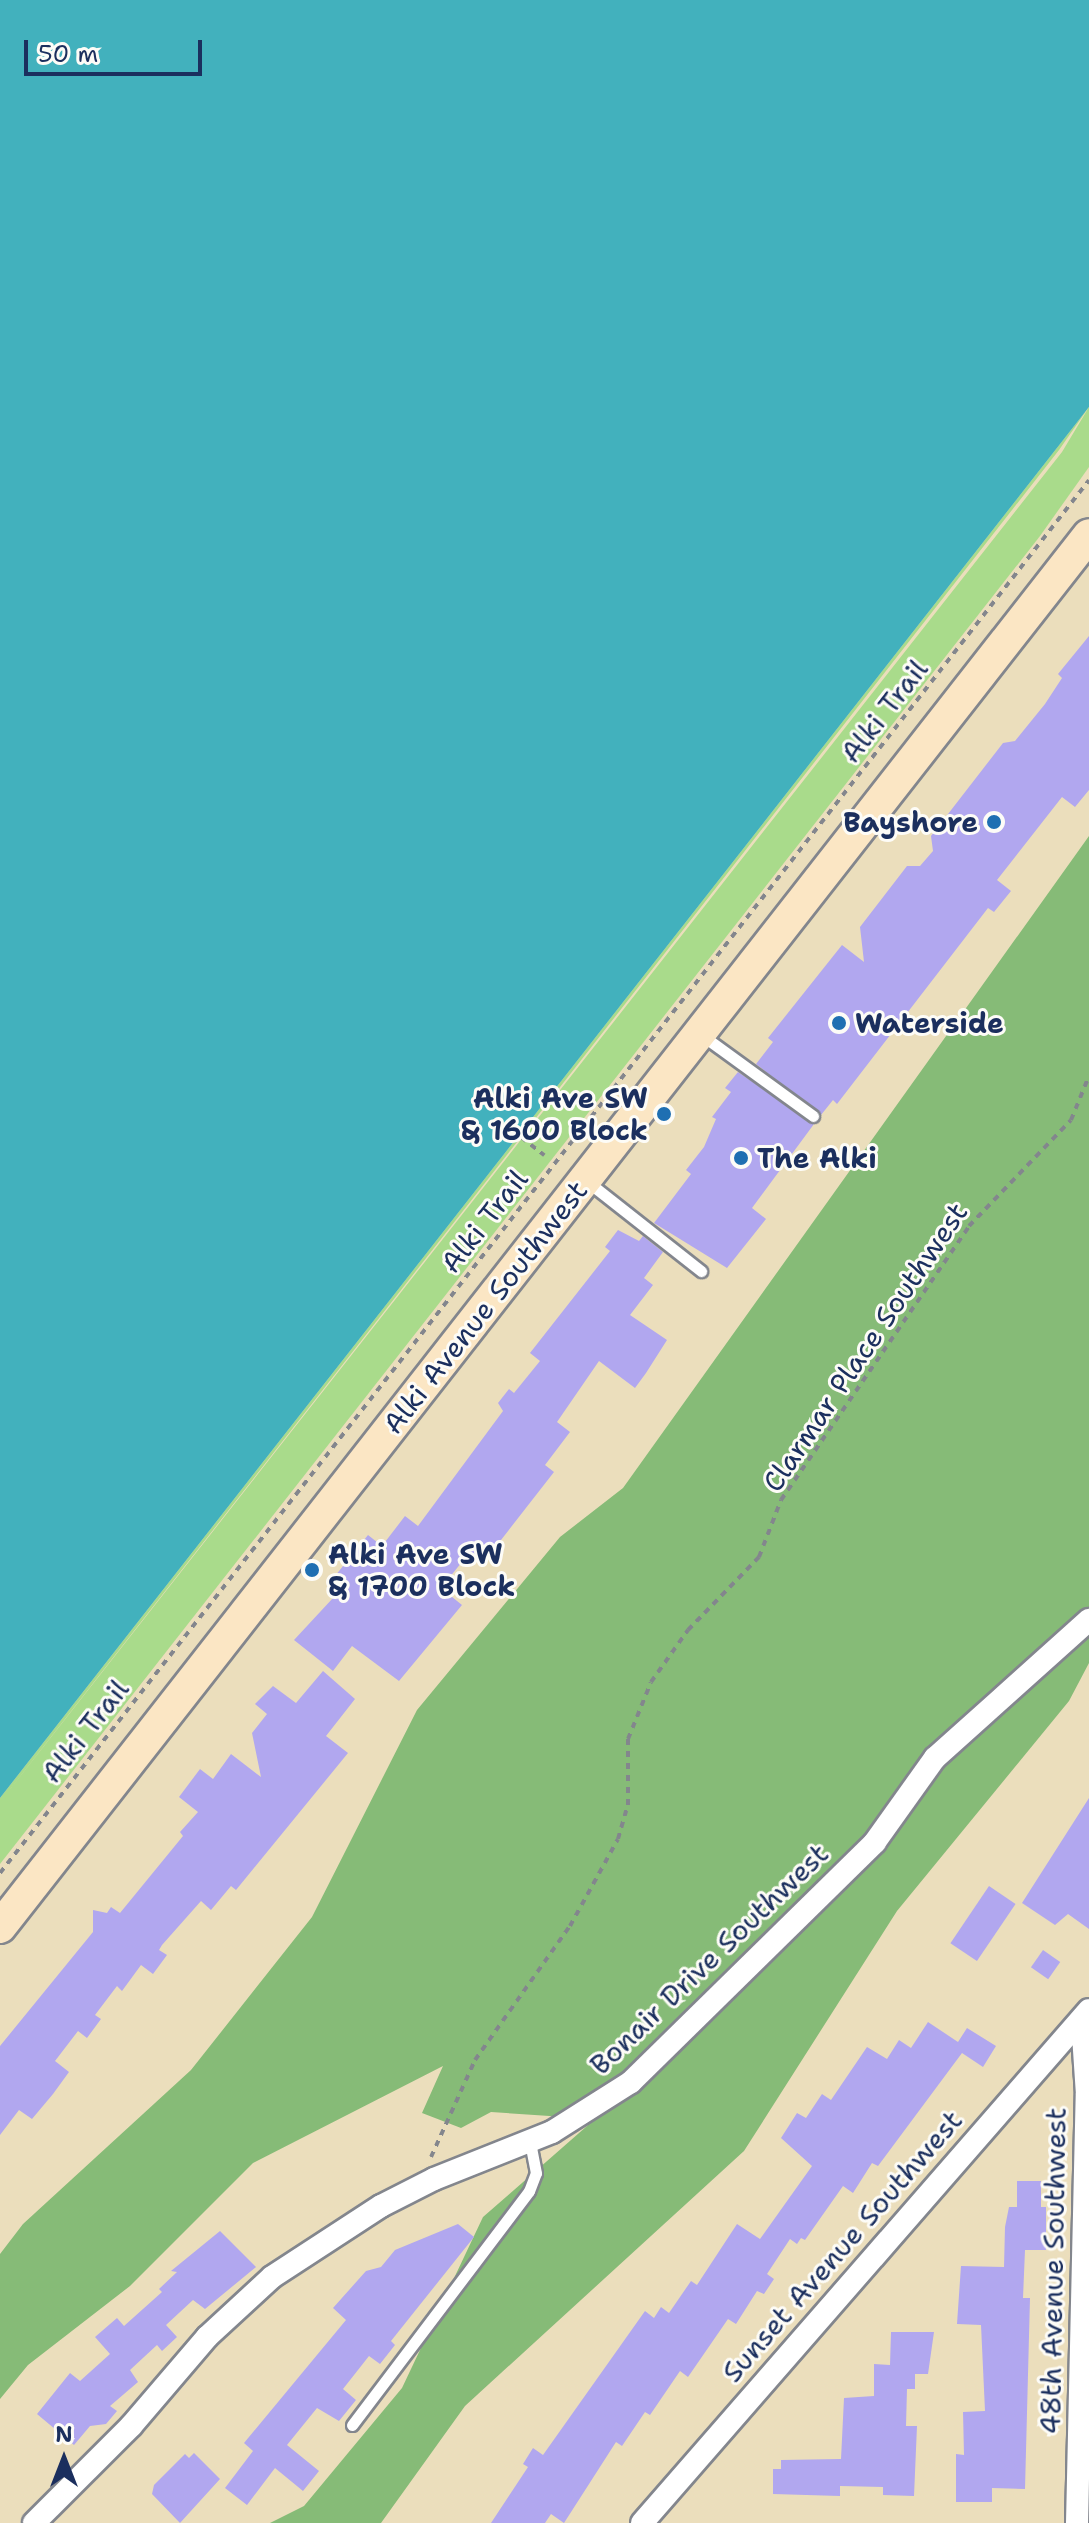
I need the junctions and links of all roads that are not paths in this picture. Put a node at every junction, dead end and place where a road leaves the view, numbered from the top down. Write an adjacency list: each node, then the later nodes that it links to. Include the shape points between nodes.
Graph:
1 (1089, 535): 2 (main road, Alki Avenue Southwest)
2 (699, 1033): 3 (lane); 4 (main road, Alki Avenue Southwest)
3 (813, 1116)
4 (585, 1179): 5 (lane); 7 (main road, Alki Avenue Southwest)
5 (701, 1271)
6 (1089, 1620): 9 (street, Bonair Drive Southwest, via 935,1758 875,1842 631,2082)
7 (0, 1927)
8 (1085, 2015): 12 (street, Sunset Avenue Southwest); 13 (street, 48th Avenue Southwest)
9 (530, 2143): 10 (lane, via 536,2173 529,2191); 11 (street, Bonair Drive Southwest, via 394,2199 272,2277 207,2337 131,2426)
10 (352, 2425)
11 (34, 2523)
12 (642, 2523)
13 (1077, 2523)

